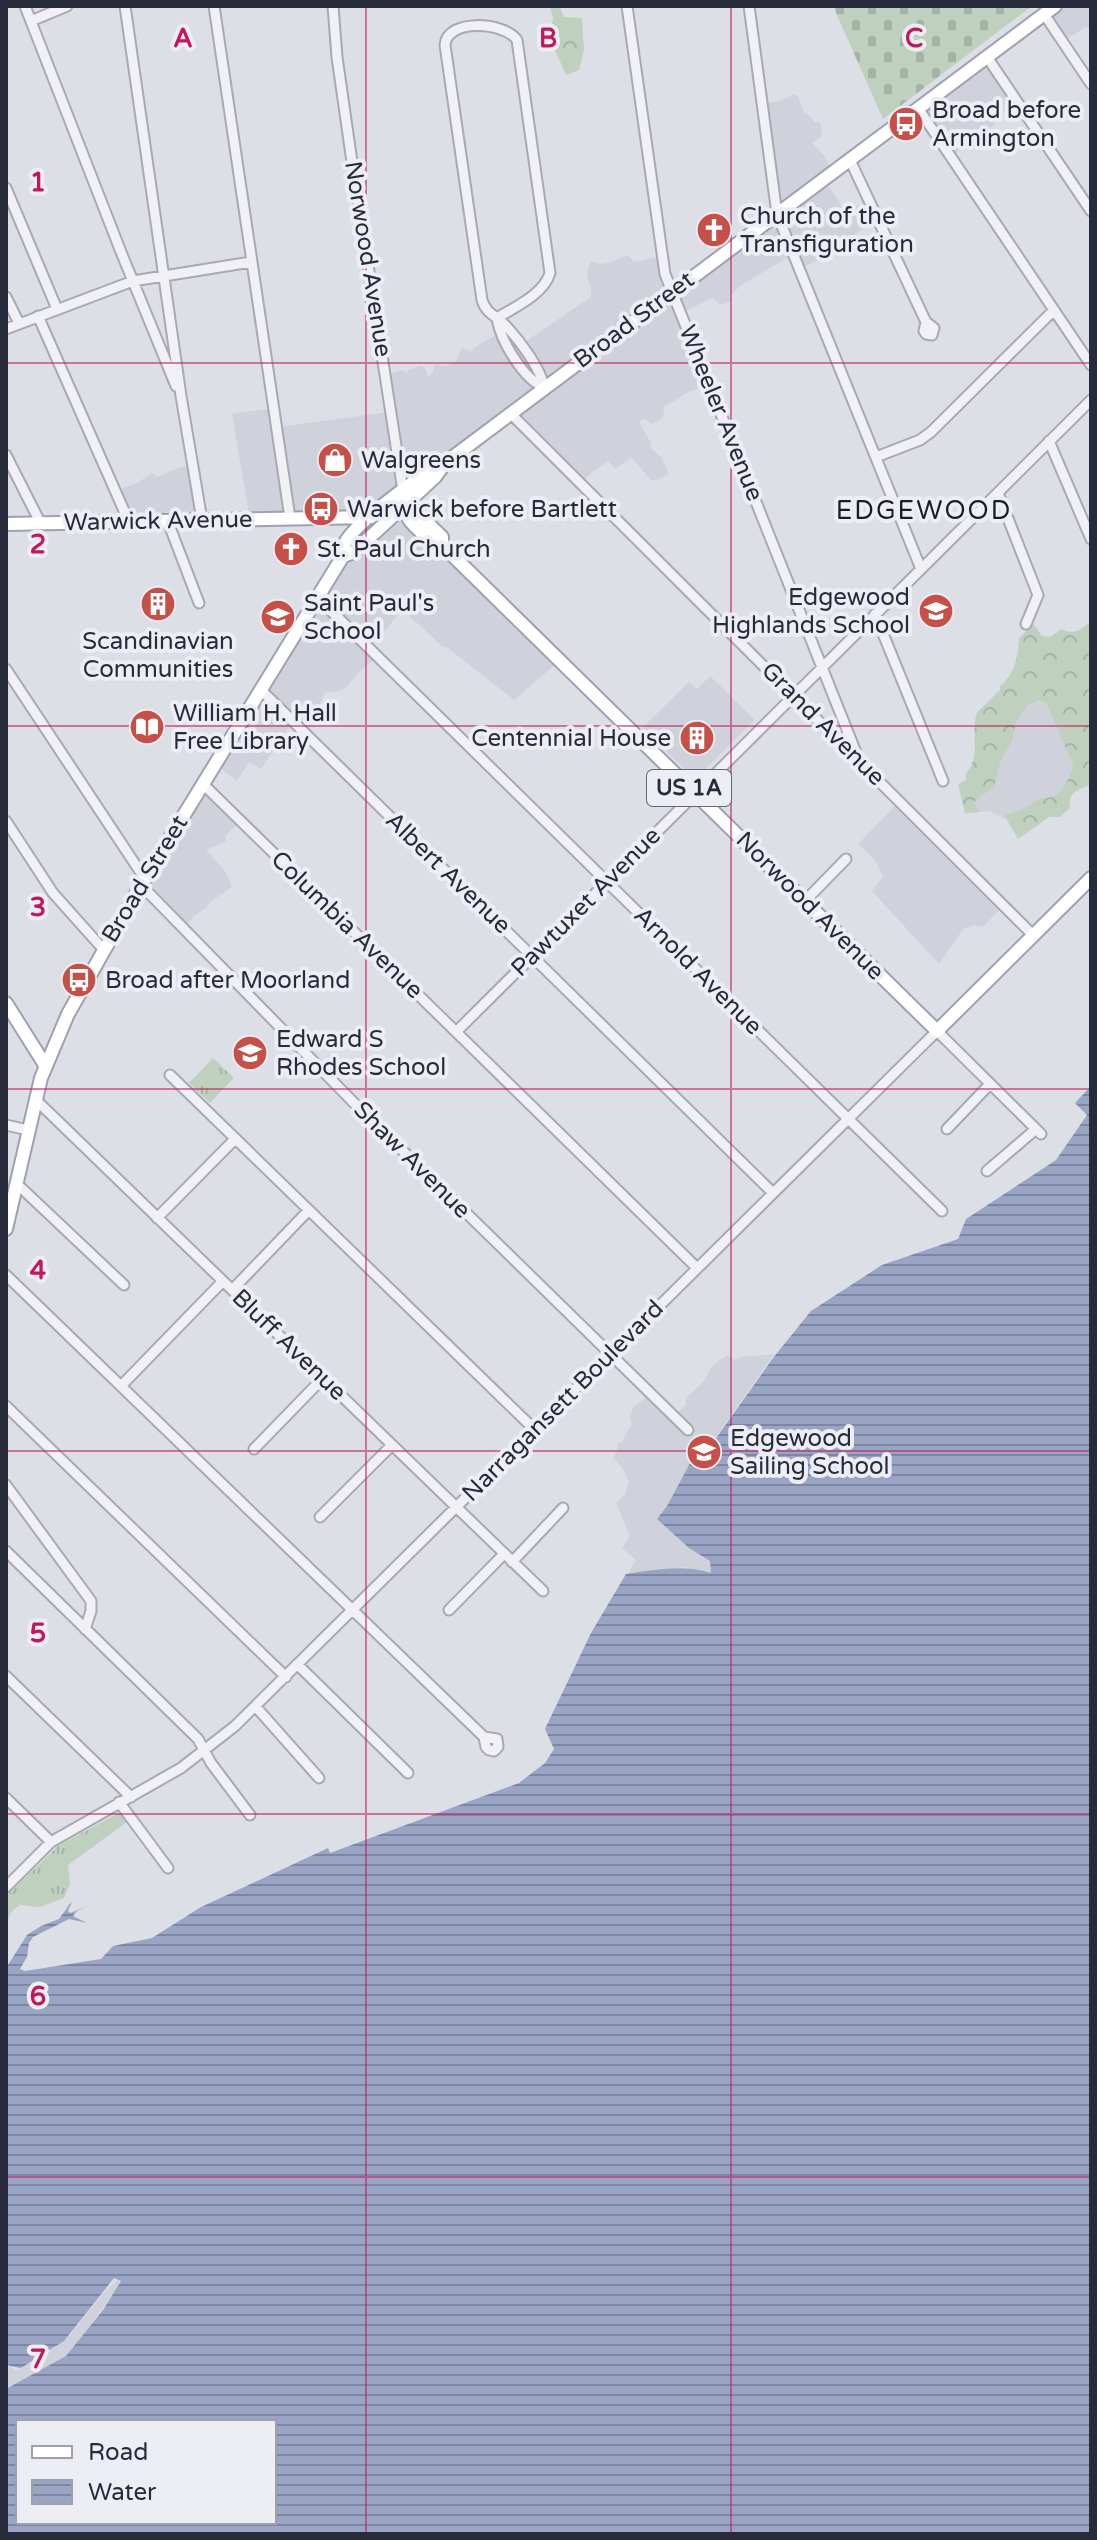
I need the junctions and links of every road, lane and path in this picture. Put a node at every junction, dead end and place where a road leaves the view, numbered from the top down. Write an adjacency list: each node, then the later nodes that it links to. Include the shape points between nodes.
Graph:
1 (25, 6): 9 (street)
2 (67, 6): 9 (street)
3 (125, 6): 18 (street)
4 (214, 6): 17 (street)
5 (333, 6): 38 (street, Norwood Avenue)
6 (627, 6): 20 (street, Wheeler Avenue)
7 (749, 6): 16 (street)
8 (1049, 10): 10 (main road, Broad Street); 11 (street)
9 (31, 21): 19 (street)
10 (987, 57): 12 (main road, Broad Street); 15 (street)
11 (1091, 84)
12 (918, 108): 13 (main road, Broad Street); 23 (street)
13 (850, 160): 16 (main road, Broad Street); 26 (street)
14 (6, 188): 22 (street)
15 (1091, 211)
16 (777, 214): 20 (main road, Broad Street); 36 (street)
17 (251, 262): 18 (street); 42 (street)
18 (165, 276): 19 (street); 31 (street)
19 (133, 281): 22 (street); 31 (street)
20 (672, 293): 30 (main road, Broad Street); 55 (street, Wheeler Avenue)
21 (6, 297): 27 (street)
22 (57, 309): 24 (street)
23 (1054, 310): 29 (street); 36 (street, via 931,432)
24 (38, 316): 27 (street); 44 (street)
25 (497, 318): 25 (street, via 537,291 550,273 517,40 497,27 463,27 446,36 445,45 482,300 485,310); 30 (street, via 499,334 533,382)
26 (926, 322)
27 (19, 323): 28 (street)
28 (6, 329)
29 (1091, 365)
30 (544, 387): 33 (main road, Broad Street)
31 (181, 396): 43 (street)
32 (1091, 400): 34 (street, Pawtuxet Avenue)
33 (510, 413): 37 (main road, Broad Street); 58 (street, Grand Avenue)
34 (1049, 441): 39 (street, Pawtuxet Avenue); 48 (street)
35 (6, 455): 47 (street)
36 (876, 457): 50 (street)
37 (445, 463): 38 (main road, Broad Street); 40 (main road, Broad Street)
38 (403, 491): 40 (main road, Norwood Avenue); 41 (main road, Broad Street)
39 (998, 493): 50 (street, Pawtuxet Avenue); 54 (street, via 1038,595)
40 (406, 508): 41 (main road, Warwick Avenue); 49 (main road, Broad Street); 62 (main road, Norwood Avenue / US 1A, via 442,537 442,545)
41 (370, 517): 42 (main road, Warwick Avenue); 49 (main road, Broad Street, via 347,540)
42 (290, 518): 43 (main road, Warwick Avenue)
43 (202, 520): 45 (main road, Warwick Avenue)
44 (129, 522): 45 (main road, Warwick Avenue); 47 (main road, Warwick Avenue)
45 (168, 522): 52 (street)
46 (6, 524): 47 (main road, Warwick Avenue)
47 (41, 524)
48 (1091, 539)
49 (343, 556): 51 (main road, Broad Street)
50 (921, 569): 53 (street, Pawtuxet Avenue)
51 (317, 597): 57 (main road, Broad Street); 66 (street, Arnold Avenue)
52 (199, 603)
53 (875, 614): 55 (street, Pawtuxet Avenue); 60 (street)
54 (1026, 624)
55 (822, 667): 58 (street, Pawtuxet Avenue); 59 (street, Wheeler Avenue)
56 (6, 669): 67 (street, Shaw Avenue)
57 (260, 689): 61 (main road, Broad Street); 71 (street, Albert Avenue)
58 (794, 696): 59 (street, Grand Avenue); 62 (street, Pawtuxet Avenue)
59 (859, 760): 69 (street, Grand Avenue)
60 (943, 781)
61 (203, 784): 67 (main road, Broad Street); 74 (street, Columbia Avenue)
62 (695, 793): 66 (street, Pawtuxet Avenue); 68 (main road, Norwood Avenue / US 1A)
63 (6, 821): 70 (street, via 55,897)
64 (846, 859): 68 (street)
65 (1091, 878): 69 (main road, Narragansett Boulevard)
66 (607, 881): 71 (street, Pawtuxet Avenue); 79 (street, Arnold Avenue)
67 (143, 882): 70 (main road, Broad Street); 96 (street, Shaw Avenue, via 358,1107)
68 (805, 901): 73 (main road, Norwood Avenue / US 1A)
69 (1033, 935): 73 (main road, Narragansett Boulevard)
70 (103, 949): 75 (main road, Broad Street)
71 (532, 956): 74 (street, Pawtuxet Avenue); 86 (street, Albert Avenue)
72 (6, 1003): 75 (main road)
73 (937, 1031): 77 (street, Norwood Avenue); 79 (street, Narragansett Boulevard)
74 (456, 1032): 91 (street, Columbia Avenue)
75 (45, 1065): 78 (main road, Broad Street)
76 (170, 1075): 83 (street)
77 (990, 1084): 81 (street); 84 (street, Norwood Avenue, via 1038,1132)
78 (35, 1099): 82 (main road, Broad Street); 89 (street, Bluff Avenue)
79 (847, 1119): 86 (street, Narragansett Boulevard); 88 (street, Arnold Avenue)
80 (6, 1125): 82 (street)
81 (947, 1129)
82 (28, 1130): 85 (main road, Broad Street)
83 (235, 1139): 87 (street); 89 (street)
84 (987, 1171)
85 (16, 1183): 90 (main road, Broad Street); 94 (street)
86 (773, 1193): 91 (street, Narragansett Boulevard)
87 (309, 1210): 95 (street); 100 (street)
88 (942, 1211)
89 (157, 1218): 93 (street, Bluff Avenue)
90 (6, 1229)
91 (697, 1268): 96 (street, Narragansett Boulevard)
92 (6, 1275): 98 (street)
93 (223, 1281): 95 (street, Bluff Avenue); 98 (street)
94 (124, 1285)
95 (232, 1290): 97 (street, Bluff Avenue)
96 (609, 1354): 100 (street, Narragansett Boulevard); 101 (street, Shaw Avenue)
97 (323, 1378): 102 (street, Bluff Avenue); 103 (street)
98 (121, 1386): 112 (street)
99 (6, 1406): 117 (street)
100 (534, 1429): 105 (street, Narragansett Boulevard)
101 (688, 1430)
102 (392, 1445): 105 (street, Bluff Avenue); 107 (street)
103 (254, 1449)
104 (6, 1485): 114 (street, via 91,1601)
105 (456, 1507): 109 (street, Bluff Avenue); 112 (street, Narragansett Boulevard)
106 (563, 1508): 110 (street)
107 (320, 1517)
108 (6, 1551): 114 (street)
109 (504, 1554): 110 (street, Bluff Avenue); 113 (street)
110 (512, 1562): 111 (street, Bluff Avenue)
111 (543, 1591)
112 (353, 1609): 115 (street, Narragansett Boulevard); 119 (street)
113 (449, 1610)
114 (85, 1629): 120 (street)
115 (298, 1665): 117 (street, Narragansett Boulevard); 121 (street)
116 (6, 1676): 123 (street)
117 (286, 1677): 118 (street, Narragansett Boulevard)
118 (256, 1707): 120 (street, Narragansett Boulevard); 122 (street)
119 (484, 1737)
120 (206, 1750): 123 (street, Narragansett Boulevard); 126 (street)
121 (408, 1773)
122 (319, 1778)
123 (131, 1797): 125 (street, Narragansett Boulevard)
124 (6, 1798): 127 (street)
125 (119, 1802): 127 (street, Narragansett Boulevard); 128 (street)
126 (250, 1815)
127 (51, 1842): 129 (street, Narragansett Boulevard)
128 (168, 1868)
129 (6, 1887)

